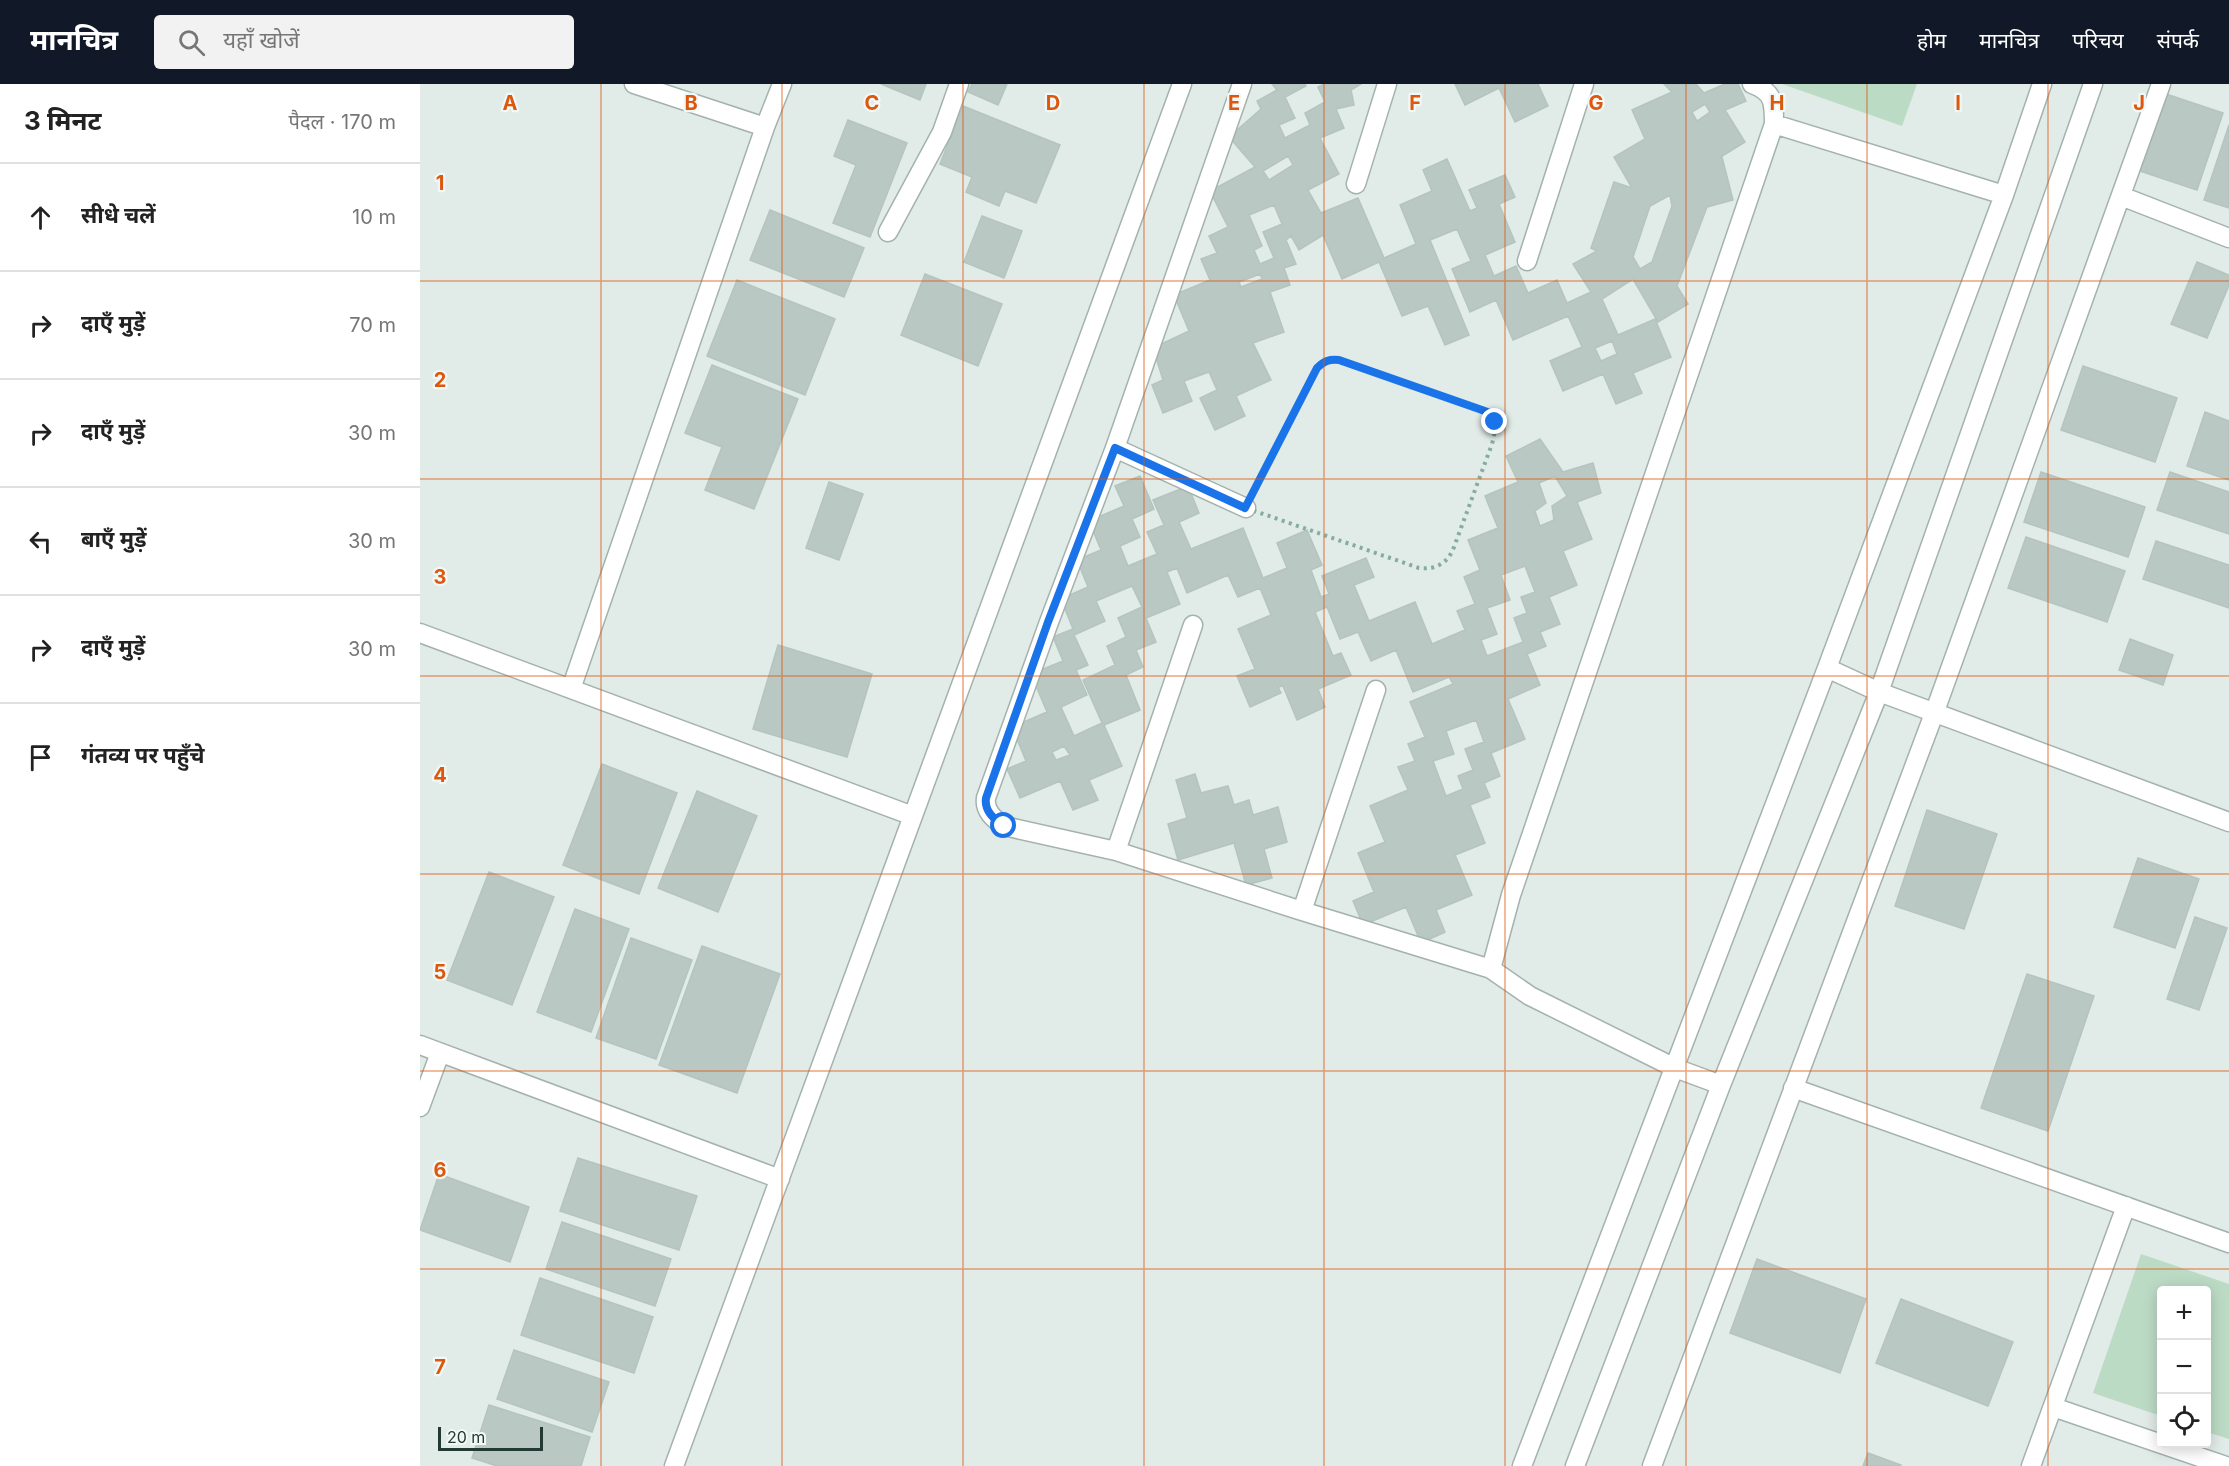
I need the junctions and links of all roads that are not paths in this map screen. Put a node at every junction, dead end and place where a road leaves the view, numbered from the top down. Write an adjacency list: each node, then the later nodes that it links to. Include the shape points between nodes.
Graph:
1 (634, 84): 13 (street)
2 (782, 84): 13 (street)
3 (959, 84): 17 (street, via 942,132)
4 (1182, 84): 30 (street)
5 (1242, 84): 20 (street)
6 (1388, 84): 14 (street)
7 (1584, 84): 19 (street)
8 (1752, 84): 12 (street, via 1771,95)
9 (2042, 84): 15 (street)
10 (2093, 84): 27 (street)
11 (2161, 84): 16 (street)
12 (1774, 124): 15 (street); 33 (street, via 1511,895)
13 (765, 127): 25 (street)
14 (1356, 184)
15 (2004, 195): 24 (street)
16 (2121, 196): 18 (street); 28 (street)
17 (888, 232)
18 (2229, 238)
19 (1527, 261)
20 (1115, 448): 21 (street); 31 (street, via 1048,622 985,803 1004,826)
21 (1245, 508)
22 (1193, 625): 31 (street)
23 (420, 633): 25 (street)
24 (1827, 668): 27 (street); 36 (street)
25 (571, 689): 30 (street)
26 (1376, 690): 32 (street)
27 (1879, 692): 28 (street); 37 (street)
28 (1935, 711): 29 (street); 38 (street)
29 (2227, 815)
30 (913, 816): 40 (street)
31 (1116, 850): 32 (street)
32 (1302, 911): 33 (street)
33 (1491, 969): 36 (street, via 1530,996)
34 (420, 1045): 35 (street)
35 (440, 1053): 39 (street); 40 (street)
36 (1675, 1068): 37 (street); 45 (street)
37 (1721, 1085): 46 (street)
38 (1793, 1088): 41 (street); 47 (street)
39 (420, 1107)
40 (780, 1179): 44 (street)
41 (2126, 1206): 42 (street); 43 (street)
42 (2229, 1243)
43 (2053, 1407): 48 (street); 49 (street)
44 (674, 1466)
45 (1522, 1466)
46 (1575, 1466)
47 (1652, 1466)
48 (2031, 1466)
49 (2226, 1466)

